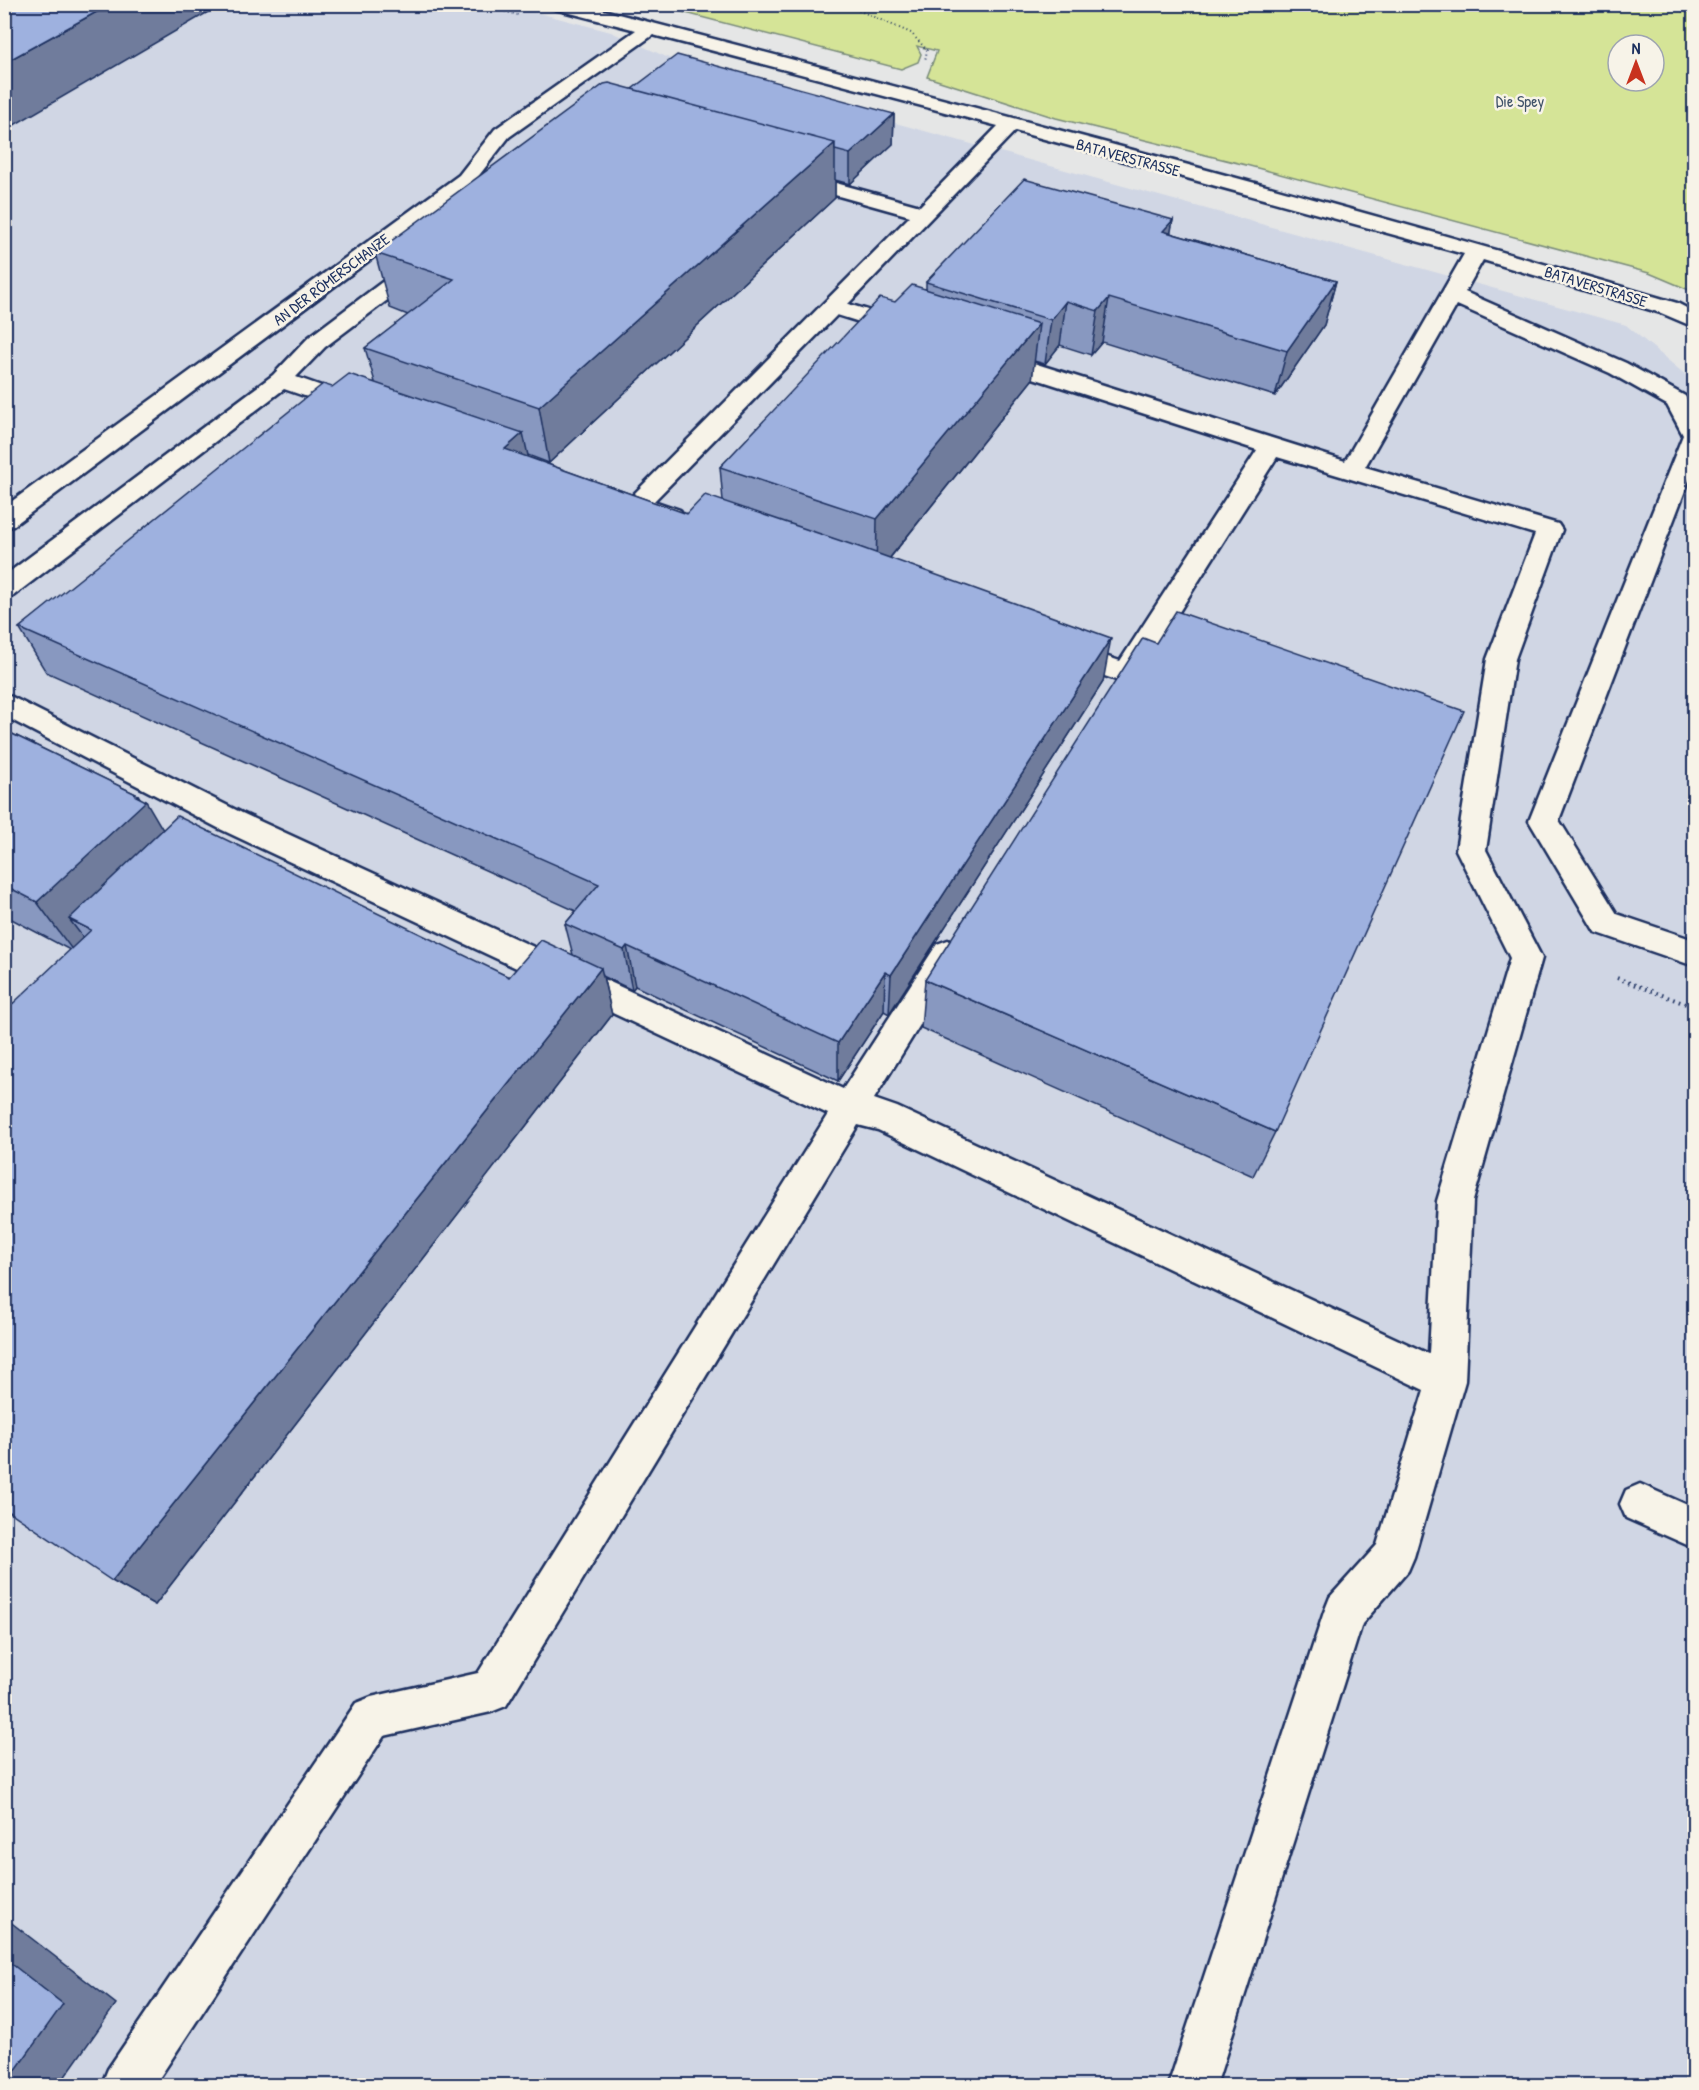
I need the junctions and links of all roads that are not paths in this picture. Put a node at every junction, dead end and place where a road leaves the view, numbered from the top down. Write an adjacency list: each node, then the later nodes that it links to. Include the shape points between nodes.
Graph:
1 (557, 4): 2 (street, BATAVERSTRASSE)
2 (649, 29): 3 (street, BATAVERSTRASSE); 18 (street, AN DER RÖMERSCHANZE, via 502,133 466,179)
3 (1010, 125): 5 (street); 7 (street, BATAVERSTRASSE)
4 (775, 172): 5 (street)
5 (925, 214): 9 (street)
6 (438, 251): 13 (street, via 317,342)
7 (1476, 251): 8 (street); 10 (street, BATAVERSTRASSE, via 1669,308)
8 (1452, 294): 15 (street, via 1618,368 1677,401); 17 (street)
9 (834, 306): 11 (street); 19 (street, via 626,500)
10 (1695, 320)
11 (924, 335)
12 (969, 350): 16 (street)
13 (281, 380): 14 (street); 20 (street)
14 (381, 415)
15 (1695, 436): 26 (street, via 1544,821 1606,922)
16 (1271, 447): 17 (street); 21 (street, via 1120,683)
17 (1351, 471): 28 (street, via 1549,530 1501,659 1471,850 1526,958 1455,1201)
18 (4, 520)
19 (692, 523)
20 (4, 590)
21 (1037, 643)
22 (4, 703): 23 (street)
23 (231, 821): 24 (street); 27 (street)
24 (206, 845)
25 (966, 926): 27 (street)
26 (1695, 953)
27 (850, 1108): 28 (street, via 885,1117); 31 (street, via 491,1691 371,1718)
28 (1446, 1381): 32 (street, via 1394,1557 1346,1612)
29 (1640, 1504): 30 (street)
30 (1695, 1528)
31 (125, 2085)
32 (1192, 2085)

